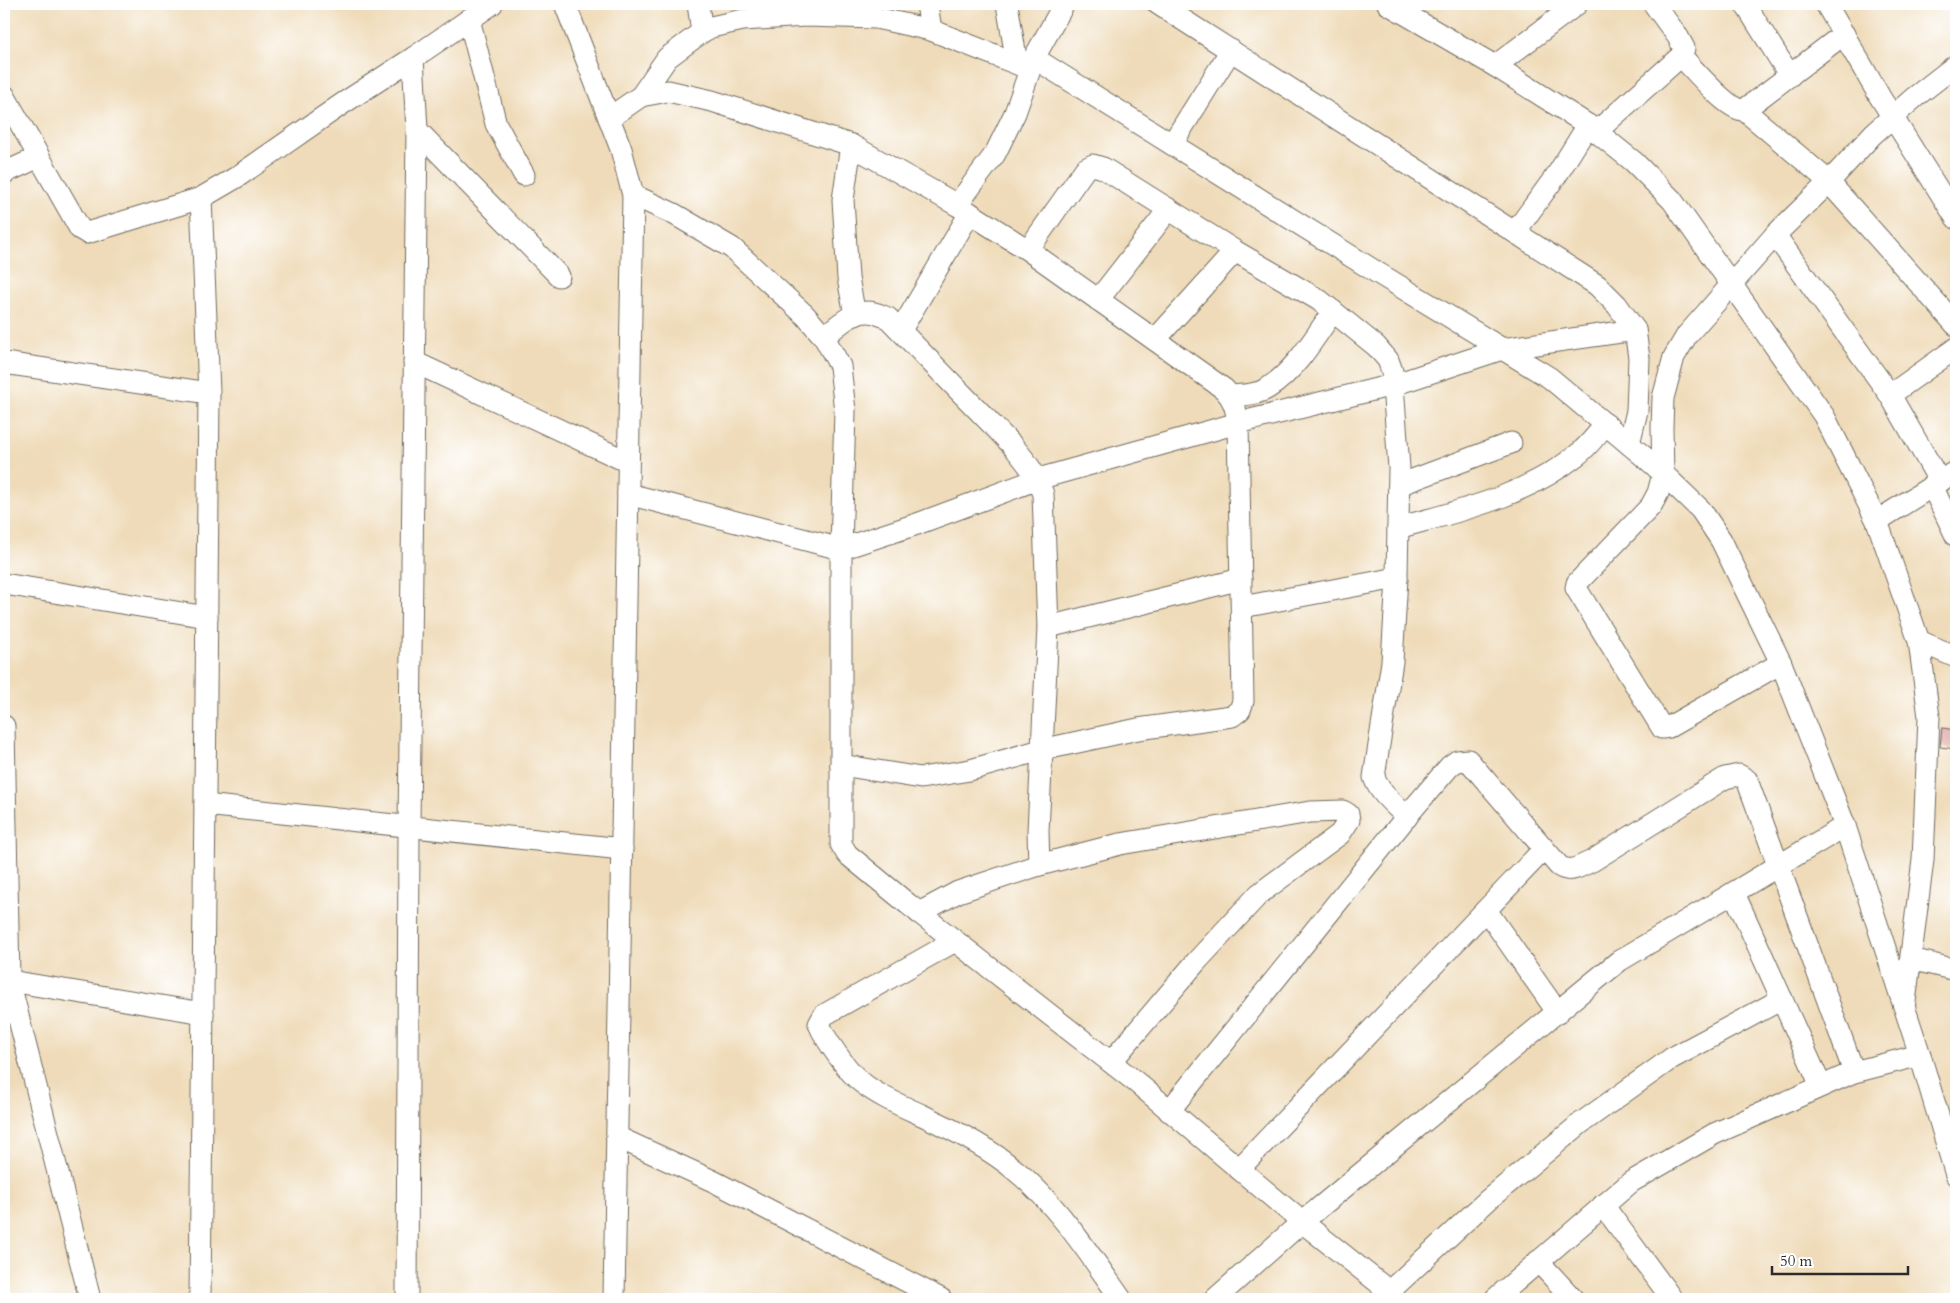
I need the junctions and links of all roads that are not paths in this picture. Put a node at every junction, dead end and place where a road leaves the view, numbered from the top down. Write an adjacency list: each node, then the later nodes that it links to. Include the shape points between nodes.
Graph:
1 (492, 4): 15 (street)
2 (565, 4): 30 (street)
3 (698, 4): 17 (street)
4 (835, 4): 14 (street)
5 (927, 4): 16 (street)
6 (1007, 4): 22 (street)
7 (1064, 4): 22 (street)
8 (1158, 4): 19 (street)
9 (1577, 4): 24 (street)
10 (1654, 4): 20 (street, via 1684,48)
11 (1745, 4): 25 (street)
12 (1826, 4): 18 (street)
13 (1402, 7): 24 (street)
14 (805, 16): 16 (street, via 876,18); 17 (street, via 743,20)
15 (469, 19): 21 (street); 37 (street, via 496,124)
16 (931, 30): 22 (street)
17 (702, 32): 27 (street, via 667,58)
18 (1844, 34): 25 (street); 28 (street)
19 (1231, 50): 33 (street); 44 (street)
20 (1681, 56): 29 (street, via 1725,101); 31 (street)
21 (413, 58): 32 (street); 40 (street)
22 (1027, 63): 33 (street); 41 (street, via 1015,113)
23 (1956, 65): 28 (street, via 1915,96)
24 (1495, 66): 31 (street)
25 (1790, 76): 29 (street)
26 (4, 95): 35 (street)
27 (641, 96): 30 (street); 34 (street, via 668,91 712,101)
28 (1888, 108): 38 (street, via 1873,134); 43 (street)
29 (1744, 110): 38 (street)
30 (609, 118): 39 (street)
31 (1592, 128): 44 (street); 49 (street, via 1634,162 1672,200)
32 (417, 130): 48 (street); 60 (street)
33 (1172, 144): 59 (street)
34 (851, 145): 41 (street); 52 (street, via 843,200 848,278)
35 (39, 157): 36 (street); 40 (street, via 80,229 87,234)
36 (4, 173)
37 (524, 175)
38 (1823, 176): 45 (street); 53 (street)
39 (633, 195): 56 (street, via 674,214 732,248 805,315); 70 (street)
40 (201, 198): 63 (street)
41 (963, 209): 46 (street); 54 (street)
42 (1169, 209): 46 (street, via 1093,165 1085,169); 47 (street); 50 (street)
43 (1956, 218)
44 (1515, 232): 55 (street, via 1597,285)
45 (1775, 235): 49 (street); 64 (street)
46 (1028, 250): 50 (street)
47 (1235, 251): 51 (street); 57 (street)
48 (559, 276)
49 (1727, 277): 71 (street, via 1674,357 1663,398); 76 (street, via 1824,416)
50 (1098, 300): 57 (street)
51 (1333, 310): 62 (street, via 1388,360); 65 (street, via 1284,375 1267,388)
52 (855, 315): 54 (street, via 869,312 888,318); 56 (street)
53 (1956, 325)
54 (902, 330): 72 (street, via 1012,445)
55 (1635, 330): 59 (street); 69 (street, via 1639,358)
56 (824, 337): 79 (street, via 840,366 845,412)
57 (1156, 340): 65 (street)
58 (1956, 348): 64 (street)
59 (1502, 349): 62 (street); 67 (street, via 1550,378)
60 (414, 362): 70 (street); 96 (street)
61 (4, 363): 63 (street)
62 (1393, 385): 66 (street); 74 (street)
63 (209, 393): 84 (street)
64 (1890, 395): 73 (street)
65 (1230, 396): 66 (street, via 1236,407)
66 (1238, 423): 72 (street); 81 (street)
67 (1606, 424): 69 (street); 77 (street, via 1578,454 1536,482 1486,504)
68 (1512, 442): 74 (street)
69 (1632, 447): 71 (street)
70 (628, 462): 75 (street)
71 (1659, 470): 88 (street, via 1700,510 1721,540); 88 (street, via 1658,493 1651,506 1583,575 1576,588 1659,724 1662,728 1669,727)
72 (1038, 479): 79 (street); 85 (street, via 1043,494)
73 (1943, 480): 76 (street); 78 (street)
74 (1399, 485): 77 (street)
75 (628, 494): 79 (street); 97 (street)
76 (1877, 521): 86 (street)
77 (1398, 528): 80 (street)
78 (1956, 536)
79 (841, 550): 92 (street)
80 (1397, 578): 83 (street); 94 (street, via 1392,662 1374,777 1376,785)
81 (1241, 579): 83 (street); 85 (street)
82 (4, 584): 84 (street)
83 (1242, 607): 91 (street, via 1243,701 1240,710 1232,716 1138,729)
84 (207, 617): 93 (street)
85 (1048, 627): 91 (street)
86 (1919, 641): 87 (street); 105 (street, via 1929,717 1923,860)
87 (1956, 657)
88 (1781, 663): 95 (street)
89 (4, 726): 90 (street)
90 (4, 730): 107 (street)
91 (1041, 750): 92 (street, via 970,770 921,778); 99 (street)
92 (841, 764): 102 (street, via 840,844)
93 (205, 805): 96 (street); 110 (street)
94 (1402, 812): 98 (street, via 1450,766 1457,761 1468,760); 116 (street)
95 (1845, 826): 100 (street); 109 (street)
96 (409, 827): 97 (street); 126 (street)
97 (622, 849): 117 (street)
98 (1544, 849): 100 (street, via 1566,870 1583,865 1725,778 1739,775 1747,780); 103 (street)
99 (1039, 861): 102 (street); 113 (street, via 1310,812 1343,811 1348,814 1349,820 1340,834 1259,894)
100 (1780, 866): 101 (street); 114 (street)
101 (1734, 893): 108 (street); 111 (street, via 1619,961)
102 (914, 909): 104 (street)
103 (1486, 910): 111 (street); 118 (street)
104 (955, 941): 113 (street); 129 (street, via 824,1015 819,1024 825,1038 860,1081 893,1102 990,1152 1016,1171 1043,1197 1089,1253)
105 (1911, 959): 106 (street); 109 (street)
106 (1956, 970)
107 (6, 980): 110 (street); 124 (street, via 30,1060)
108 (1782, 999): 115 (street); 123 (street, via 1672,1058 1581,1123 1489,1199)
109 (1905, 1007): 112 (street)
110 (203, 1013): 125 (street)
111 (1558, 1013): 121 (street)
112 (1920, 1055): 114 (street); 119 (street)
113 (1111, 1062): 116 (street)
114 (1854, 1072): 115 (street)
115 (1821, 1086): 120 (street, via 1721,1131 1630,1182)
116 (1169, 1110): 118 (street)
117 (617, 1137): 127 (street); 128 (street, via 713,1181)
118 (1239, 1169): 121 (street)
119 (1956, 1174)
120 (1603, 1206): 122 (street); 133 (street)
121 (1302, 1222): 123 (street); 130 (street)
122 (1538, 1261): 131 (street); 132 (street)
123 (1388, 1297)
124 (90, 1299)
125 (200, 1299)
126 (407, 1299)
127 (614, 1299)
128 (941, 1299)
129 (1121, 1299)
130 (1215, 1299)
131 (1495, 1299)
132 (1572, 1299)
133 (1672, 1299)

